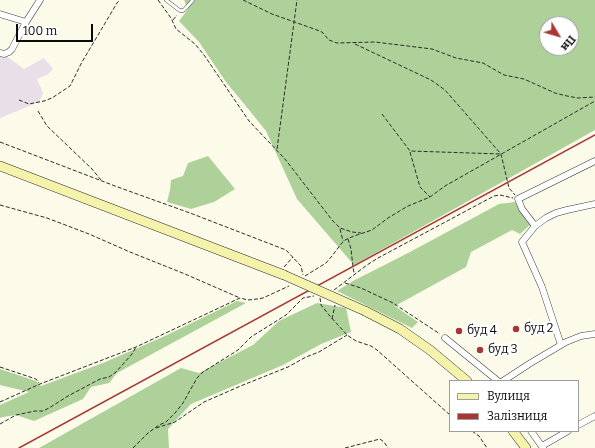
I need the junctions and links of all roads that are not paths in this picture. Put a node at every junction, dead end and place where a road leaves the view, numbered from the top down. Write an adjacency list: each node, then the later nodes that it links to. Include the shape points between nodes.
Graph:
1 (40, 0): 5 (street)
2 (166, 0): 3 (lane, via 180,11)
3 (192, 0)
4 (0, 14): 5 (street)
5 (26, 22): 6 (street, via 9,52)
6 (0, 53)
7 (595, 161): 10 (street, via 518,199)
8 (0, 166): 14 (main road, bridge, via 336,294 400,329)
9 (595, 204): 10 (street, via 556,213)
10 (535, 226): 13 (street, via 522,242 542,287)
11 (595, 334): 13 (street, via 573,338)
12 (445, 338): 15 (street)
13 (561, 345): 16 (street)
14 (466, 380)
15 (497, 380)
16 (504, 380)
17 (595, 416): 18 (street)
18 (579, 424)
19 (514, 432): 23 (main road)
20 (532, 432): 22 (street)
21 (566, 432): 22 (street)
22 (543, 447)
23 (526, 448)

